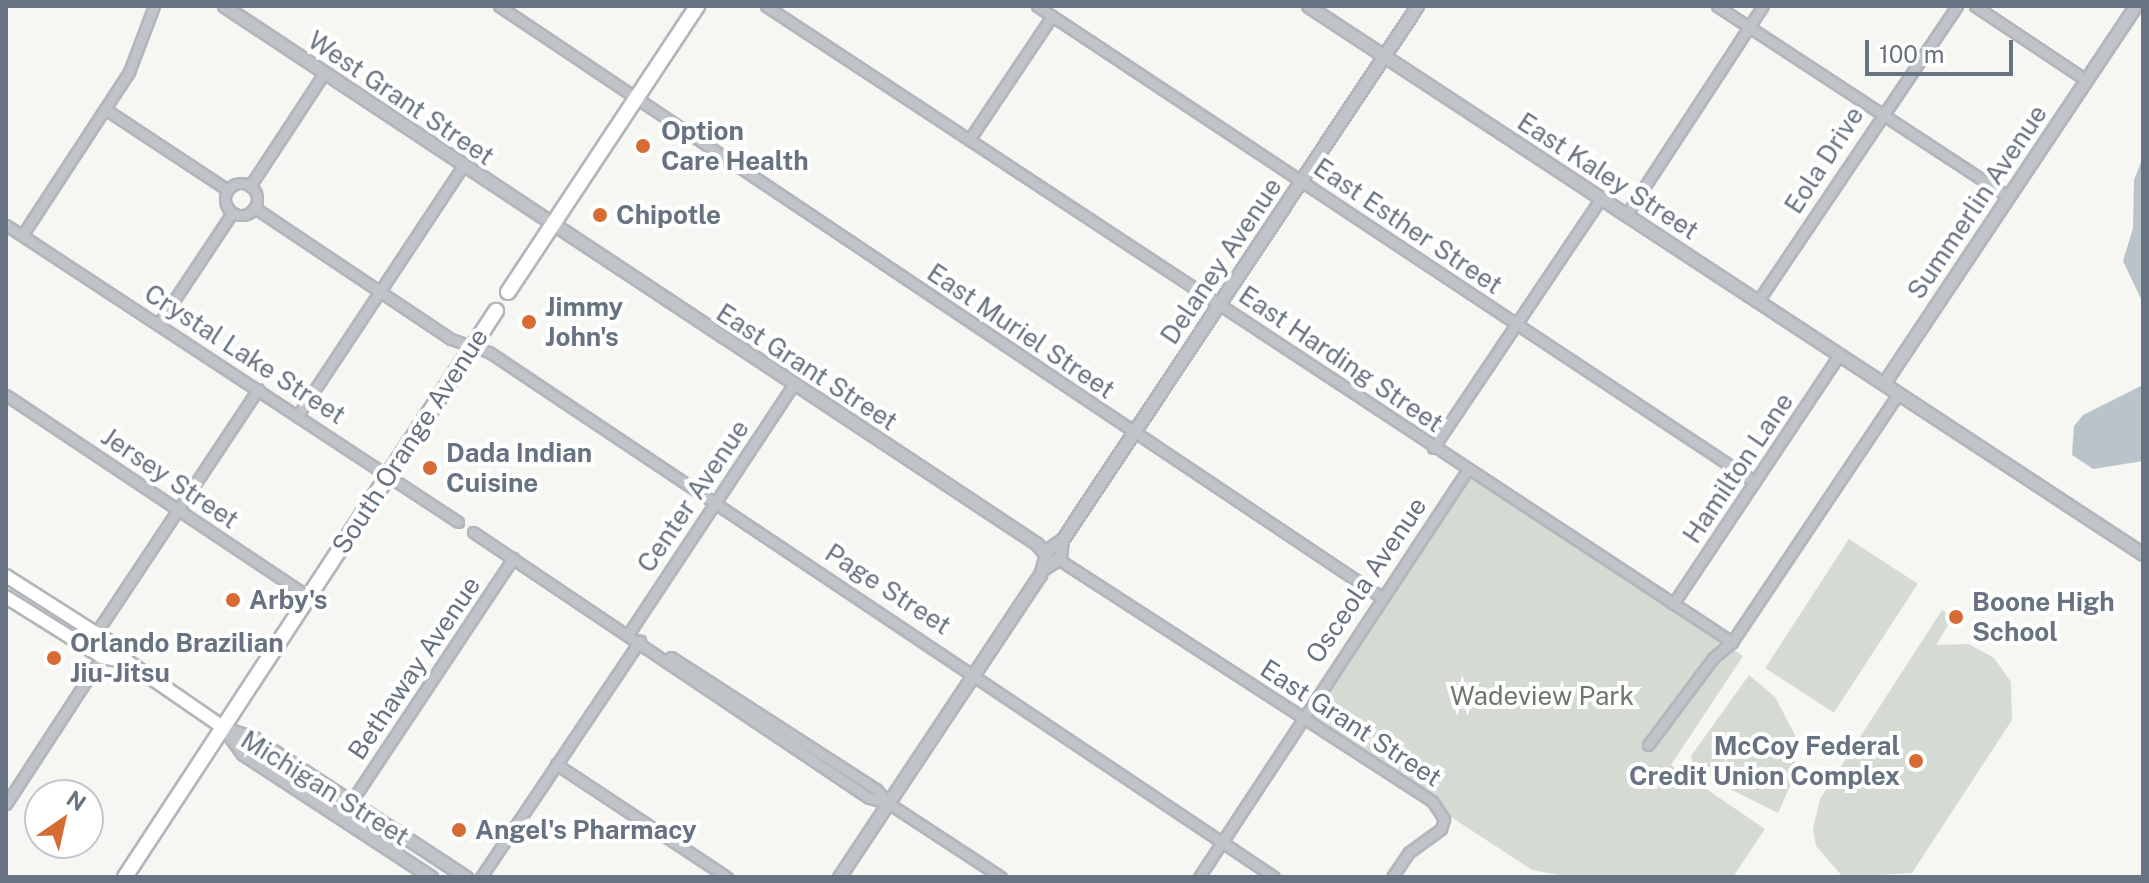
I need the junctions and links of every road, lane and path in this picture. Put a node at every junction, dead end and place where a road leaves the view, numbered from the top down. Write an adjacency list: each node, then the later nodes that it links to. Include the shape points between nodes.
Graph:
1 (154, 6): 20 (street, via 139,53)
2 (224, 6): 17 (street, West Grant Street)
3 (499, 6): 19 (street, East Muriel Street)
4 (697, 6): 19 (main road, South Orange Avenue)
5 (766, 6): 22 (street, East Harding Street)
6 (1037, 6): 14 (street, East Esther Street)
7 (1308, 6): 16 (street, East Kaley Street)
8 (1417, 6): 16 (street, Delaney Avenue)
9 (1717, 6): 15 (street)
10 (1763, 6): 15 (street)
11 (1957, 6): 21 (street, Eola Drive)
12 (1975, 6): 18 (street)
13 (2135, 6): 18 (street, Summerlin Avenue)
14 (1052, 16): 22 (street); 24 (street, East Esther Street)
15 (1749, 27): 21 (street); 31 (street)
16 (1384, 55): 24 (street, Delaney Avenue); 28 (street, East Kaley Street)
17 (325, 72): 23 (street, West Grant Street); 25 (street)
18 (2086, 80): 27 (street, Summerlin Avenue)
19 (638, 100): 33 (main road, South Orange Avenue); 50 (street, East Muriel Street)
20 (105, 109): 26 (street); 34 (street)
21 (1881, 113): 27 (street); 37 (street, Eola Drive)
22 (969, 140): 38 (street, East Harding Street)
23 (463, 166): 33 (street, West Grant Street); 35 (street)
24 (1301, 182): 38 (street, Delaney Avenue); 41 (street, East Esther Street)
25 (250, 186): 26 (street, via 238,184); 29 (street, via 257,196)
26 (228, 190): 30 (street, via 226,202)
27 (2006, 195): 44 (street, Summerlin Avenue)
28 (1601, 198): 31 (street, East Kaley Street); 41 (street)
29 (255, 208): 30 (street, via 244,215); 35 (street, Page Street)
30 (232, 213): 40 (street)
31 (1626, 215): 37 (street, East Kaley Street)
32 (6, 225): 34 (street, Crystal Lake Street)
33 (553, 226): 36 (main road, South Orange Avenue); 45 (street, East Grant Street)
34 (23, 234): 40 (street, Crystal Lake Street)
35 (380, 291): 42 (street, Page Street); 49 (street)
36 (508, 292): 39 (main road, South Orange Avenue)
37 (1758, 301): 43 (street, East Kaley Street)
38 (1219, 304): 50 (street, Delaney Avenue); 51 (street, East Harding Street)
39 (496, 311): 42 (main road, South Orange Avenue)
40 (159, 323): 46 (street, Crystal Lake Street)
41 (1516, 326): 51 (street); 54 (street, East Esther Street)
42 (472, 346): 53 (main road, South Orange Avenue); 55 (street, Page Street, via 489,352)
43 (1839, 355): 44 (street, East Kaley Street); 54 (street, Hamilton Lane)
44 (1884, 383): 47 (street, East Kaley Street)
45 (793, 385): 55 (street, Center Avenue); 59 (street, East Grant Street)
46 (258, 389): 49 (street, Crystal Lake Street); 56 (street)
47 (1899, 393): 60 (street); 71 (street)
48 (6, 395): 56 (street, Jersey Street)
49 (298, 415): 53 (street, Crystal Lake Street)
50 (1134, 433): 59 (street, Delaney Avenue); 65 (street, East Muriel Street)
51 (1433, 448): 52 (street, East Harding Street)
52 (1467, 470): 65 (street, Osceola Avenue); 66 (street, East Harding Street)
53 (387, 475): 57 (street, Crystal Lake Street); 64 (main road, South Orange Avenue)
54 (1755, 482): 66 (street, Hamilton Lane)
55 (715, 501): 68 (street, Center Avenue); 74 (street, Page Street)
56 (178, 509): 64 (street, Jersey Street); 67 (street)
57 (458, 522)
58 (473, 532): 61 (street)
59 (1054, 553): 74 (street, Delaney Avenue); 75 (street, East Grant Street)
60 (2143, 554)
61 (513, 558): 68 (street); 79 (street, Bethaway Avenue)
62 (6, 576): 67 (main road, Michigan Street)
63 (6, 597): 69 (main road, Michigan Street)
64 (309, 597): 76 (main road, South Orange Avenue)
65 (1381, 597): 75 (street, Osceola Avenue)
66 (1673, 604): 71 (street, East Harding Street)
67 (96, 633): 69 (main road); 73 (main road, Michigan Street)
68 (629, 633): 70 (street)
69 (74, 638): 72 (main road, Michigan Street)
70 (640, 640): 78 (street); 80 (street, via 869,798)
71 (1732, 642): 77 (street, via 1713,658)
72 (102, 657): 73 (main road, Michigan Street); 81 (street)
73 (128, 662): 76 (main road, Michigan Street)
74 (974, 675): 80 (street, Delaney Avenue); 82 (street, Page Street)
75 (1303, 718): 82 (street, Osceola Avenue); 92 (street, East Grant Street, via 1432,801 1444,819 1436,835 1409,852)
76 (224, 728): 79 (street, Michigan Street, via 254,738); 83 (main road, South Orange Avenue); 84 (street, Michigan Street, via 243,754)
77 (1648, 745)
78 (556, 764): 86 (street); 87 (street)
79 (351, 802): 85 (street, Michigan Street)
80 (888, 803): 88 (street, Delaney Avenue); 89 (street)
81 (6, 804)
82 (1222, 843): 90 (street, Osceola Avenue); 91 (street, Page Street)
83 (125, 877)
84 (431, 877)
85 (466, 877)
86 (481, 877)
87 (727, 877)
88 (839, 877)
89 (1001, 877)
90 (1199, 877)
91 (1274, 877)
92 (1392, 877)

